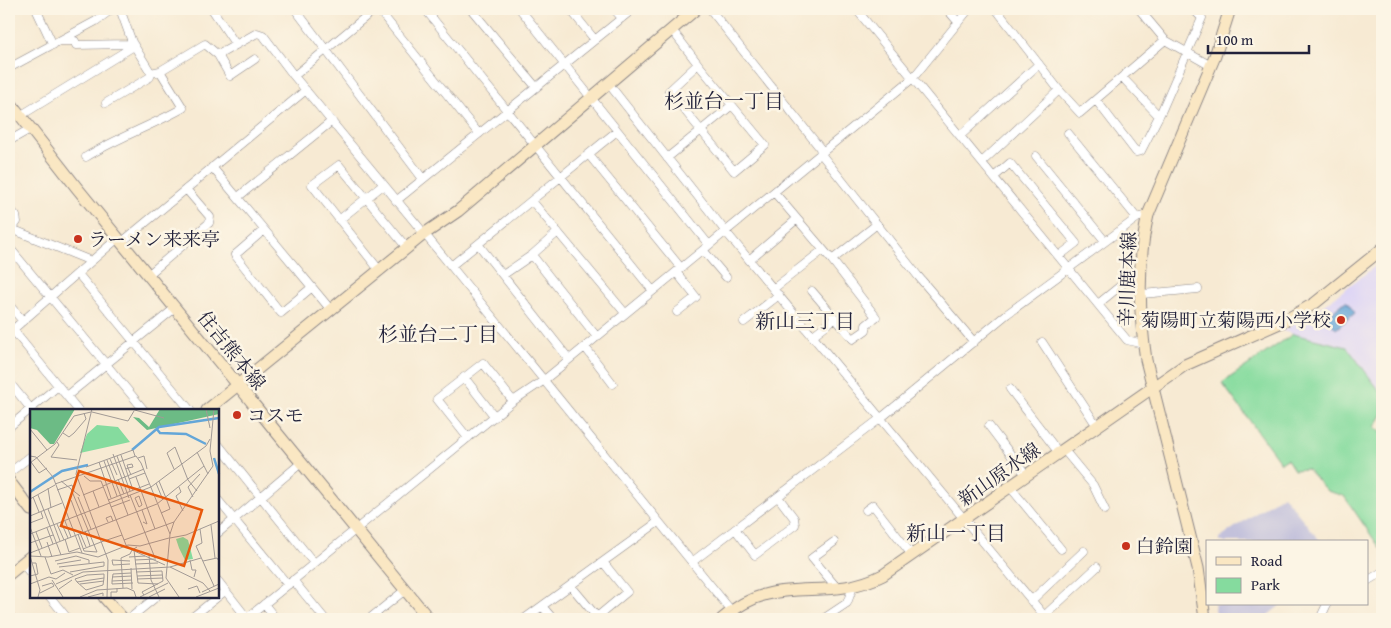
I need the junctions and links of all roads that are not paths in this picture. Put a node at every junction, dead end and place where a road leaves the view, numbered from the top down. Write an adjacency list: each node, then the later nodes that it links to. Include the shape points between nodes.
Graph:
1 (36, 9): 27 (street)
2 (112, 9): 27 (street)
3 (120, 9): 28 (street)
4 (212, 9): 29 (street)
5 (296, 9): 30 (street)
6 (376, 9): 30 (street); 61 (street)
7 (425, 9): 53 (street)
8 (471, 9): 45 (street)
9 (520, 9): 34 (street)
10 (570, 9): 25 (street)
11 (614, 9): 22 (street)
12 (634, 9): 22 (street)
13 (696, 9): 24 (main road)
14 (710, 9): 65 (street, via 820,148)
15 (856, 9): 43 (street)
16 (947, 9): 23 (street)
17 (969, 9): 23 (street)
18 (996, 9): 36 (street)
19 (1139, 9): 26 (street)
20 (1193, 9): 31 (street, via 1202,18)
21 (1230, 9): 37 (main road, 辛川鹿本線)
22 (622, 18): 25 (street)
23 (958, 22): 43 (street)
24 (672, 30): 35 (street); 44 (main road)
25 (595, 40): 34 (street)
26 (1165, 40): 31 (street); 42 (street)
27 (57, 43): 28 (street); 38 (street)
28 (133, 44): 40 (street); 54 (street)
29 (236, 45): 32 (street); 41 (street, via 257,33 263,35)
30 (326, 50): 41 (street); 73 (street)
31 (1186, 53): 37 (street); 55 (street)
32 (218, 55): 33 (street, via 230,76); 39 (street, via 205,44)
33 (255, 59)
34 (565, 64): 45 (street); 48 (street)
35 (698, 64): 52 (street); 59 (street, via 669,91)
36 (1039, 64): 47 (street); 62 (street)
37 (1211, 66): 83 (main road, 辛川鹿本線)
38 (9, 68)
39 (160, 71): 40 (street); 68 (street, via 183,108 112,141)
40 (151, 73): 51 (street, via 150,77 120,91)
41 (294, 76): 46 (street)
42 (1122, 77): 49 (street); 55 (street)
43 (913, 78): 62 (street); 65 (street)
44 (608, 84): 48 (main road); 69 (street)
45 (536, 87): 53 (street)
46 (306, 90): 56 (street); 71 (street)
47 (1060, 90): 49 (street, via 1080,113); 70 (street)
48 (590, 98): 58 (street); 64 (main road)
49 (1096, 100): 55 (street, via 1136,152 1142,151)
50 (9, 101): 54 (main road, 住吉熊本線)
51 (106, 103)
52 (732, 105): 59 (street); 59 (street, via 765,145 734,171)
53 (507, 112): 61 (street); 64 (street)
54 (20, 116): 57 (main road, 住吉熊本線)
55 (1159, 116)
56 (332, 121): 75 (street); 78 (street)
57 (30, 129): 63 (street); 92 (main road, 住吉熊本線)
58 (617, 131): 66 (street); 97 (street)
59 (701, 131): 69 (street)
60 (1068, 133): 83 (street)
61 (479, 134): 73 (street)
62 (960, 136): 70 (street)
63 (9, 141)
64 (534, 145): 74 (street); 91 (main road, via 458,212)
65 (821, 154): 77 (street); 86 (street)
66 (589, 155): 74 (street); 108 (street)
67 (1036, 156): 93 (street)
68 (86, 157)
69 (667, 158): 90 (street)
70 (982, 162): 72 (street)
71 (212, 167): 76 (street); 78 (street)
72 (994, 177): 101 (street); 101 (street, via 1010,163 1076,243)
73 (423, 179): 80 (street)
74 (560, 179): 81 (street); 116 (street)
75 (383, 185): 79 (street); 80 (street)
76 (186, 189): 92 (street); 111 (street, via 210,218 209,224)
77 (774, 192): 84 (street); 90 (street)
78 (238, 198): 88 (street)
79 (366, 198): 85 (street); 85 (street, via 340,165 312,185); 96 (street)
80 (396, 201): 91 (street)
81 (532, 201): 89 (street); 94 (street)
82 (9, 208): 87 (street, via 17,222)
83 (1142, 216): 93 (street); 107 (main road, 辛川鹿本線)
84 (797, 219): 99 (street); 102 (street)
85 (339, 220): 109 (street)
86 (878, 224): 103 (street); 134 (street)
87 (10, 229): 104 (street)
88 (264, 230): 114 (street); 114 (street, via 235,255 281,313)
89 (558, 232): 100 (street); 126 (street)
90 (726, 232): 97 (street); 102 (street)
91 (424, 234): 96 (main road); 105 (street)
92 (120, 240): 104 (street); 111 (main road, 住吉熊本線)
93 (1105, 241): 106 (street)
94 (478, 244): 105 (street); 112 (street)
95 (9, 247): 120 (street)
96 (407, 248): 109 (main road)
97 (706, 248): 108 (street); 113 (street)
98 (1382, 249): 146 (main road, 新山原水線, via 1315,303 1276,325 1185,365)
99 (823, 250): 103 (street); 118 (street)
100 (532, 255): 112 (street); 132 (street)
101 (1059, 256): 106 (street)
102 (750, 260): 118 (street)
103 (832, 260): 127 (street, via 876,317 853,339)
104 (91, 261): 110 (street)
105 (451, 266): 141 (street)
106 (1069, 268): 122 (street); 134 (street)
107 (1140, 269): 119 (main road, 辛川鹿本線); 122 (street)
108 (679, 270): 116 (street); 125 (street, via 696,297)
109 (380, 271): 124 (main road)
110 (79, 275): 120 (street); 133 (street)
111 (148, 275): 123 (main road, 住吉熊本線)
112 (503, 275): 138 (street)
113 (726, 277)
114 (312, 288): 124 (street)
115 (1198, 289): 119 (street)
116 (653, 291): 126 (street)
117 (812, 291): 127 (street)
118 (776, 292): 129 (street); 131 (street)
119 (1142, 294): 136 (main road, 辛川鹿本線)
120 (50, 297): 128 (street); 139 (street)
121 (9, 304): 128 (street)
122 (1098, 304): 136 (street, via 1127,340)
123 (176, 308): 133 (street); 145 (main road, 住吉熊本線)
124 (331, 310): 145 (main road)
125 (677, 312)
126 (626, 314): 132 (street)
127 (835, 318): 131 (street)
128 (22, 321): 130 (street)
129 (744, 322)
130 (11, 332): 144 (street)
131 (812, 336): 157 (street)
132 (597, 337): 137 (street)
133 (133, 341): 139 (street); 153 (street)
134 (974, 342): 157 (street)
135 (1042, 342): 159 (street)
136 (1143, 344): 146 (main road, 辛川鹿本線)
137 (585, 347): 138 (street); 143 (street)
138 (569, 359): 141 (street)
139 (105, 364): 148 (street); 152 (street)
140 (464, 378): 149 (street, via 483,363); 156 (street); 161 (street, via 436,399)
141 (543, 381): 149 (street); 178 (street)
142 (9, 382): 150 (street)
143 (613, 384)
144 (58, 386): 148 (street); 150 (street)
145 (238, 386): 154 (main road); 165 (main road, 住吉熊本線)
146 (1152, 388): 159 (main road, 新山原水線); 226 (main road, 辛川鹿本線, via 1198,568)
147 (1010, 389): 163 (street)
148 (67, 396): 151 (street)
149 (513, 401): 156 (street)
150 (31, 409)
151 (77, 409)
152 (143, 409)
153 (189, 409)
154 (208, 409)
155 (30, 410): 160 (street)
156 (495, 417): 161 (street)
157 (881, 418): 171 (street); 177 (street)
158 (988, 426): 167 (street)
159 (1097, 426): 163 (main road, 新山原水線)
160 (9, 427)
161 (468, 438): 180 (street)
162 (219, 445): 170 (street)
163 (1062, 451): 167 (main road, 新山原水線); 175 (street, via 1093,485)
164 (30, 457): 166 (street)
165 (301, 463): 170 (street); 180 (main road, 住吉熊本線)
166 (9, 473)
167 (1027, 476): 169 (main road, 新山原水線)
168 (9, 482): 173 (main road)
169 (1010, 487): 177 (main road, 新山原水線); 183 (street)
170 (261, 497): 176 (street); 189 (street)
171 (778, 497): 179 (street); 179 (street, via 794,518 795,525 755,555)
172 (219, 501): 176 (street)
173 (30, 506)
174 (866, 510): 185 (street, via 873,506)
175 (1105, 510)
176 (233, 520): 181 (street); 195 (street)
177 (964, 520): 185 (main road, 新山原水線); 206 (street)
178 (658, 522): 187 (street); 188 (street)
179 (736, 529): 188 (street)
180 (356, 530): 189 (street); 199 (main road, 住吉熊本線)
181 (219, 532)
182 (834, 542): 198 (street, via 812,558)
183 (1061, 550)
184 (1084, 551): 206 (street)
185 (912, 555): 197 (main road, 新山原水線, via 883,575)
186 (27, 559): 192 (main road)
187 (603, 562): 196 (street); 196 (street, via 628,592 597,617)
188 (692, 562): 211 (street)
189 (314, 564): 195 (street)
190 (1097, 567): 213 (street)
191 (1382, 572): 193 (street)
192 (9, 574)
193 (1368, 580)
194 (219, 582): 200 (street)
195 (290, 583): 207 (street); 220 (street)
196 (572, 586): 208 (street)
197 (853, 587): 198 (main road, 新山原水線); 225 (street, via 847,603)
198 (838, 589): 211 (main road, 新山原水線, via 766,593 747,600)
199 (405, 590): 221 (street); 222 (main road, 住吉熊本線)
200 (225, 591): 201 (street); 212 (street)
201 (219, 596)
202 (51, 598): 215 (street)
203 (105, 598): 216 (main road)
204 (155, 598): 217 (street)
205 (216, 598): 218 (street)
206 (1031, 601): 213 (street)
207 (264, 604): 212 (street); 219 (street)
208 (542, 606): 223 (street); 224 (street)
209 (1325, 606): 227 (street)
210 (9, 615): 214 (street)
211 (730, 617)
212 (249, 618)
213 (1045, 618)
214 (12, 619)
215 (68, 619)
216 (123, 619)
217 (129, 619)
218 (190, 619)
219 (276, 619)
220 (325, 619)
221 (370, 619)
222 (429, 619)
223 (524, 619)
224 (553, 619)
225 (823, 619)
226 (1205, 619)
227 (1321, 619)

